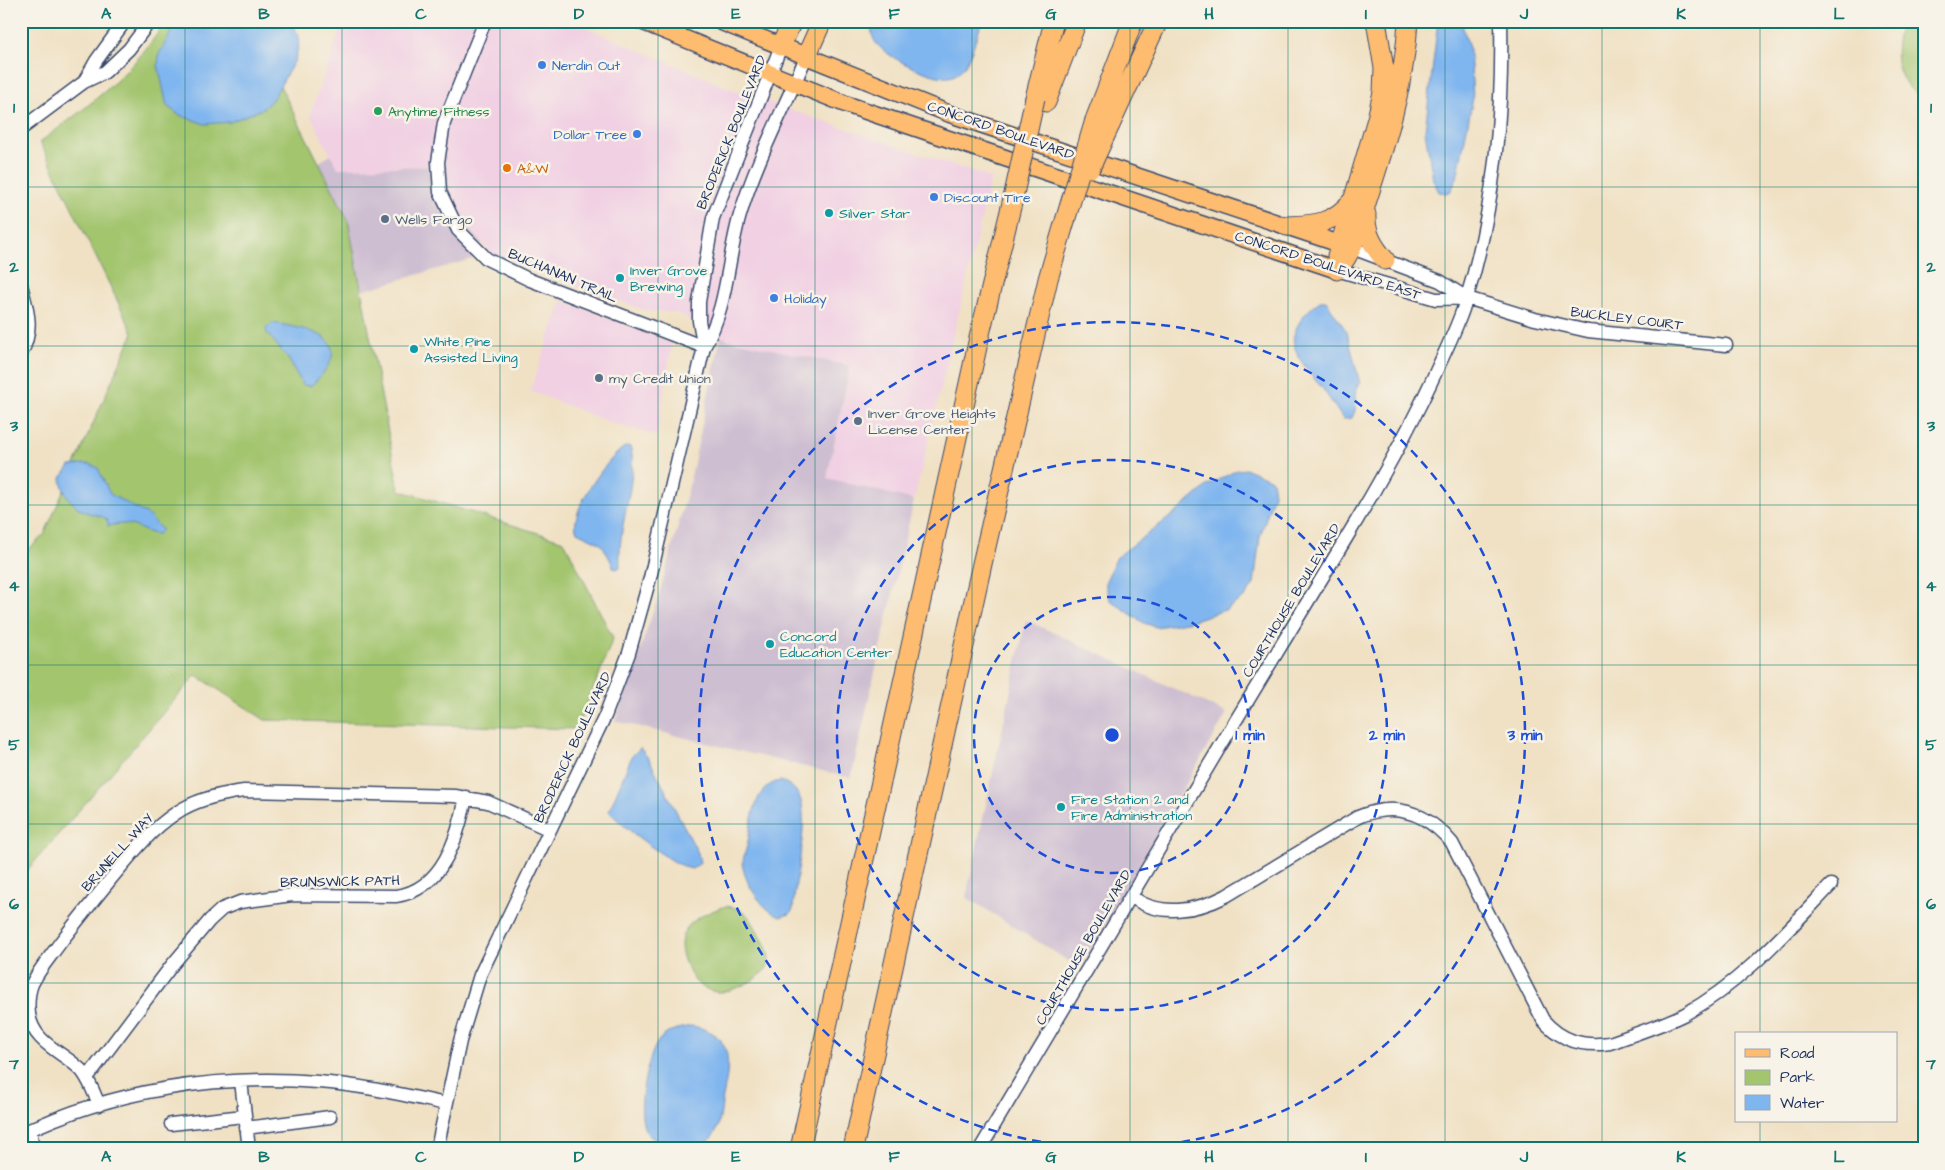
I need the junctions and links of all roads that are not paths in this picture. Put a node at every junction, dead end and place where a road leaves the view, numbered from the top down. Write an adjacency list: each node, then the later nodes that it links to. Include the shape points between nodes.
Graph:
1 (125, 21): 18 (street)
2 (150, 21): 18 (street, via 117,62)
3 (485, 21): 32 (street, BUCHANAN TRAIL, via 444,123 438,162 440,192 458,230 488,259 530,280)
4 (641, 21): 17 (main road, CONCORD BOULEVARD)
5 (719, 21): 15 (main road, CONCORD BOULEVARD)
6 (792, 21): 15 (highway)
7 (822, 21): 16 (highway)
8 (1054, 21): 20 (highway)
9 (1077, 21): 20 (highway)
10 (1133, 21): 21 (highway)
11 (1158, 21): 21 (highway)
12 (1376, 21): 24 (highway, via 1384,68 1383,92)
13 (1408, 21): 24 (highway, via 1400,85 1389,130)
14 (1501, 21): 30 (street, COURTHOUSE BOULEVARD, via 1502,81 1497,153 1485,226)
15 (782, 46): 16 (main road, CONCORD BOULEVARD); 17 (street, BRODERICK BOULEVARD)
16 (806, 57): 19 (street, BRODERICK BOULEVARD); 25 (main road, CONCORD BOULEVARD, via 950,114)
17 (770, 74): 19 (main road, CONCORD BOULEVARD); 32 (street, BRODERICK BOULEVARD, via 713,218 699,302)
18 (84, 82): 22 (street)
19 (794, 84): 23 (main road, CONCORD BOULEVARD); 32 (street, BRODERICK BOULEVARD, via 748,192 735,235 720,312)
20 (1041, 100): 49 (highway, bridge, via 979,338)
21 (1102, 122): 50 (highway, bridge, via 1065,221 1048,279)
22 (23, 124)
23 (1121, 196): 28 (main road, CONCORD BOULEVARD EAST)
24 (1361, 201): 25 (highway, via 1332,219); 26 (highway); 27 (highway, via 1368,234)
25 (1287, 226): 26 (main road, CONCORD BOULEVARD EAST)
26 (1346, 246): 27 (street, CONCORD BOULEVARD EAST); 28 (highway)
27 (1385, 260): 30 (street, CONCORD BOULEVARD EAST, via 1440,281)
28 (1337, 270): 30 (street, CONCORD BOULEVARD EAST, via 1436,299)
29 (21, 285): 33 (street, via 30,326)
30 (1467, 298): 31 (street, BUCKLEY COURT, via 1588,331); 37 (street, COURTHOUSE BOULEVARD, via 1420,408 1395,455)
31 (1726, 345)
32 (704, 347): 35 (street, BRODERICK BOULEVARD, via 650,578 629,653 606,716)
33 (21, 354)
34 (466, 797): 35 (street, BRUNELL WAY, via 488,802); 38 (street, BRUNSWICK PATH, via 462,819 441,867 428,884 418,890 396,896 311,894 267,898 232,904 215,914 172,965); 38 (street, BRUNELL WAY, via 244,791 197,802 161,823 134,850 80,917 30,989 30,1016 41,1039)
35 (550, 830): 40 (street, BRODERICK BOULEVARD, via 480,975 465,1020)
36 (1831, 885): 37 (street, via 1758,962 1719,993 1674,1019 1599,1045 1565,1038 1543,1020 1452,843 1436,826 1415,814 1382,810 1358,817 1226,896 1203,906 1164,910 1139,903)
37 (1131, 896): 51 (street, COURTHOUSE BOULEVARD)
38 (87, 1078): 41 (street, BRUNELL WAY)
39 (241, 1081): 40 (street, via 333,1083); 41 (street, via 174,1087); 43 (street)
40 (446, 1104): 48 (street, BRODERICK BOULEVARD)
41 (99, 1105): 45 (street)
42 (330, 1117): 43 (street)
43 (245, 1122): 44 (street); 47 (street)
44 (171, 1124)
45 (26, 1132): 46 (street)
46 (35, 1149)
47 (249, 1149)
48 (437, 1149)
49 (800, 1149)
50 (853, 1149)
51 (980, 1149)

